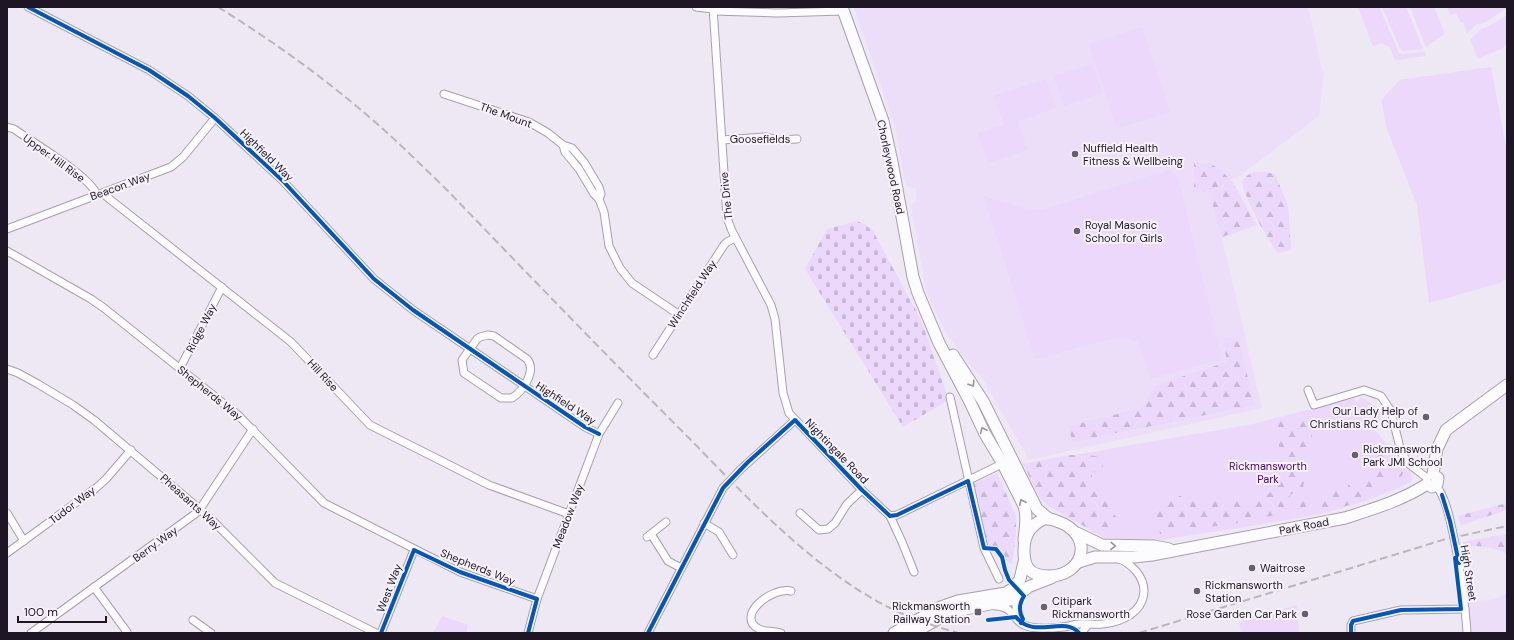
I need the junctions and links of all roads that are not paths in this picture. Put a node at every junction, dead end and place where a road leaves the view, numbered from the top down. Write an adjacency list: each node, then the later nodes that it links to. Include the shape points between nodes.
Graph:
1 (28, 7): 6 (street, Highfield Way, via 150,70)
2 (696, 7): 3 (street)
3 (713, 9): 4 (street, via 778,13); 9 (street, The Drive)
4 (842, 9): 30 (main road, Chorleywood Road, via 883,121 918,293 934,329 983,402)
5 (444, 94): 16 (street, The Mount, via 528,122 572,148 599,187 609,246 620,268 632,282)
6 (215, 118): 10 (street, Beacon Way, via 183,157 171,167); 17 (street, Highfield Way, via 282,181 374,279 413,310)
7 (7, 127): 11 (street, Upper Hill Rise, via 59,159 92,186)
8 (798, 139): 9 (street, Goosefields, via 779,140 765,137)
9 (722, 140): 13 (street, The Drive, via 727,218)
10 (104, 192): 11 (street, Beacon Way); 15 (street, Hill Rise)
11 (97, 195): 12 (street, Beacon Way)
12 (7, 229)
13 (735, 238): 16 (street, Winchfield Way, via 724,245); 26 (street, The Drive, via 771,305 775,319 783,393 789,413)
14 (7, 252): 20 (street, Shepherds Way, via 92,299)
15 (222, 287): 20 (street, Ridge Way); 37 (street, Hill Rise, via 296,346 370,425 488,485)
16 (678, 314): 18 (street, Winchfield Way)
17 (470, 348): 22 (street, Highfield Way); 22 (street, Highfield Way, via 479,337 491,335 521,355 529,361 531,370); 22 (street, Highfield Way, via 462,360 464,373 503,399 514,397)
18 (653, 355)
19 (7, 368): 29 (street, Pheasants Way, via 73,405)
20 (180, 368): 27 (street, Shepherds Way)
21 (1507, 385): 31 (main road, via 1446,430 1437,449)
22 (524, 386): 28 (street, Highfield Way)
23 (1308, 390): 31 (street, via 1314,405 1364,390 1381,396 1392,411 1401,452 1409,464)
24 (950, 397): 32 (street)
25 (618, 403): 28 (street, Meadow Way)
26 (795, 420): 33 (street, Nightingale Road); 41 (street, Nightingale Road, bridge, via 723,488)
27 (253, 429): 34 (street, Berry Way); 45 (street, Shepherds Way, via 324,504)
28 (599, 434): 37 (street, Meadow Way)
29 (131, 450): 34 (street, Pheasants Way); 44 (street, Tudor Way, via 96,488)
30 (1008, 461): 32 (street); 39 (main road, via 1037,509); 43 (main road, one-way to 30, via 1026,513)
31 (1431, 480): 46 (main road, Park Road, via 1420,488 1376,508 1345,518); 61 (street, High Street, via 1442,495 1450,521)
32 (968, 481): 38 (street); 55 (street, via 984,548)
33 (862, 490): 36 (street, via 847,504 828,530 819,530); 38 (street, Nightingale Road)
34 (200, 509): 56 (street, Berry Way); 69 (street, Pheasants Way, via 275,583)
35 (7, 512): 44 (street)
36 (800, 513)
37 (569, 514): 59 (street, Meadow Way)
38 (890, 516): 53 (street)
39 (1049, 519): 42 (main road); 43 (main road, via 1038,522)
40 (666, 522): 52 (street, via 649,536 668,561)
41 (704, 523): 48 (street, via 719,532); 52 (street, Nightingale Road)
42 (1077, 533): 46 (main road, Park Road, one-way to 46, via 1102,545 1154,546); 51 (main road, via 1082,548)
43 (1024, 540): 50 (main road)
44 (24, 541): 47 (street, Tudor Way)
45 (414, 550): 59 (street, Shepherds Way, via 460,572); 70 (street, West Way)
46 (1176, 550): 49 (main road, Park Road, via 1134,557)
47 (7, 553)
48 (733, 555)
49 (1100, 557): 51 (main road, Park Road); 64 (street, via 1121,560 1130,565 1142,580 1143,596 1137,609 1129,615 1103,624)
50 (1024, 562): 54 (main road, via 1037,575); 74 (main road, via 1020,579 1015,587 1006,593 958,601 940,607)
51 (1079, 562): 54 (main road, via 1069,571)
52 (681, 568): 72 (street, Nightingale Road)
53 (914, 572)
54 (1055, 576): 58 (main road, via 1028,587)
55 (999, 579)
56 (94, 587): 65 (street); 67 (street, Berry Way)
57 (791, 591): 73 (street, via 768,596 756,605 752,613 756,627)
58 (1019, 596): 60 (main road, via 1008,601); 62 (street, via 1016,601)
59 (536, 599): 71 (street, Meadow Way)
60 (983, 605): 62 (street, via 1005,607); 66 (main road, via 956,611)
61 (1465, 609): 76 (street, via 1389,612 1353,621); 77 (street, High Street)
62 (1016, 617): 64 (street, via 1024,625 1036,628)
63 (193, 620): 68 (street)
64 (1088, 625): 75 (street)
65 (127, 632)
66 (915, 632)
67 (31, 633)
68 (211, 633)
69 (376, 633)
70 (381, 633)
71 (528, 633)
72 (648, 633)
73 (781, 633)
74 (894, 633)
75 (1081, 633)
76 (1351, 633)
77 (1467, 633)

